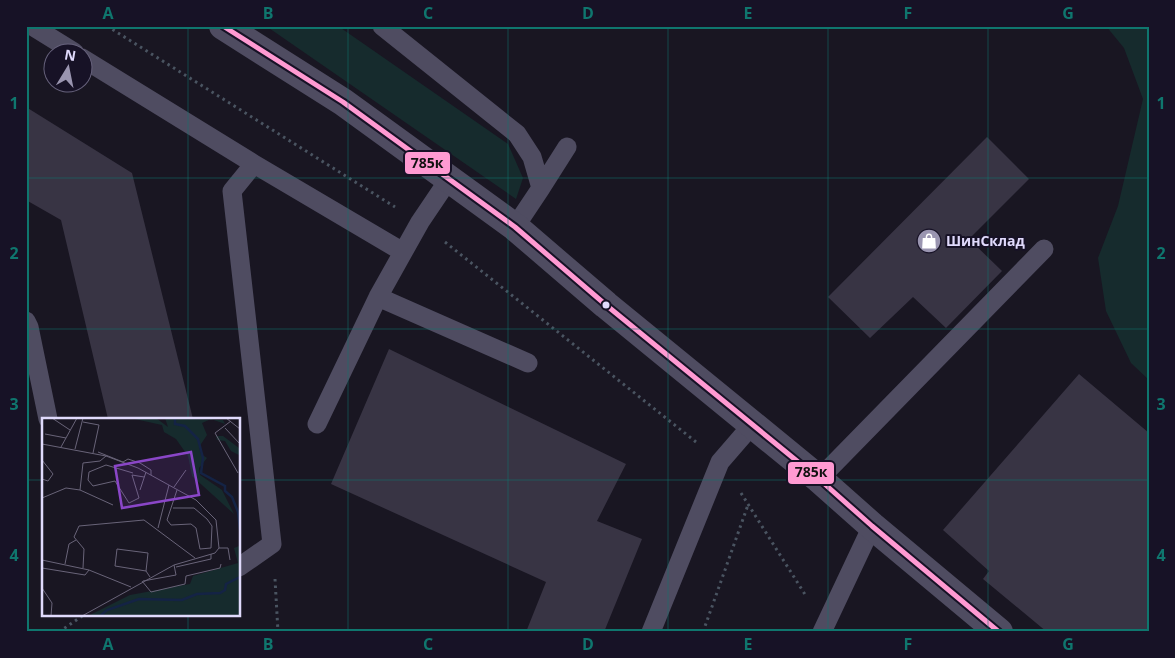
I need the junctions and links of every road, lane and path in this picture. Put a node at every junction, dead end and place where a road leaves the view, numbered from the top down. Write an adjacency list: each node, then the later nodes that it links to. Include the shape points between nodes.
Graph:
1 (32, 26): 5 (lane)
2 (107, 26): 11 (path)
3 (223, 26): 9 (street, via 343,102)
4 (382, 26): 10 (lane, via 517,134 532,157)
5 (58, 42)
6 (92, 64): 8 (lane)
7 (567, 147): 10 (lane)
8 (254, 164): 14 (lane); 25 (lane, via 232,191)
9 (449, 179): 11 (lane); 12 (street)
10 (541, 188): 12 (lane)
11 (420, 222): 14 (lane); 21 (path)
12 (515, 227): 20 (street)
13 (1044, 249): 22 (lane)
14 (403, 252): 15 (lane)
15 (378, 297): 17 (lane); 19 (lane)
16 (26, 321): 18 (lane, via 30,327)
17 (528, 363)
18 (48, 418)
19 (317, 424)
20 (752, 425): 21 (lane); 22 (street)
21 (720, 462): 23 (path); 31 (lane)
22 (819, 479): 24 (street)
23 (748, 505): 28 (path); 32 (path)
24 (872, 526): 28 (lane); 33 (street)
25 (272, 544): 26 (lane); 30 (path)
26 (240, 566)
27 (82, 616): 29 (path)
28 (823, 629)
29 (58, 632)
30 (278, 632)
31 (651, 632)
32 (703, 632)
33 (999, 632)

